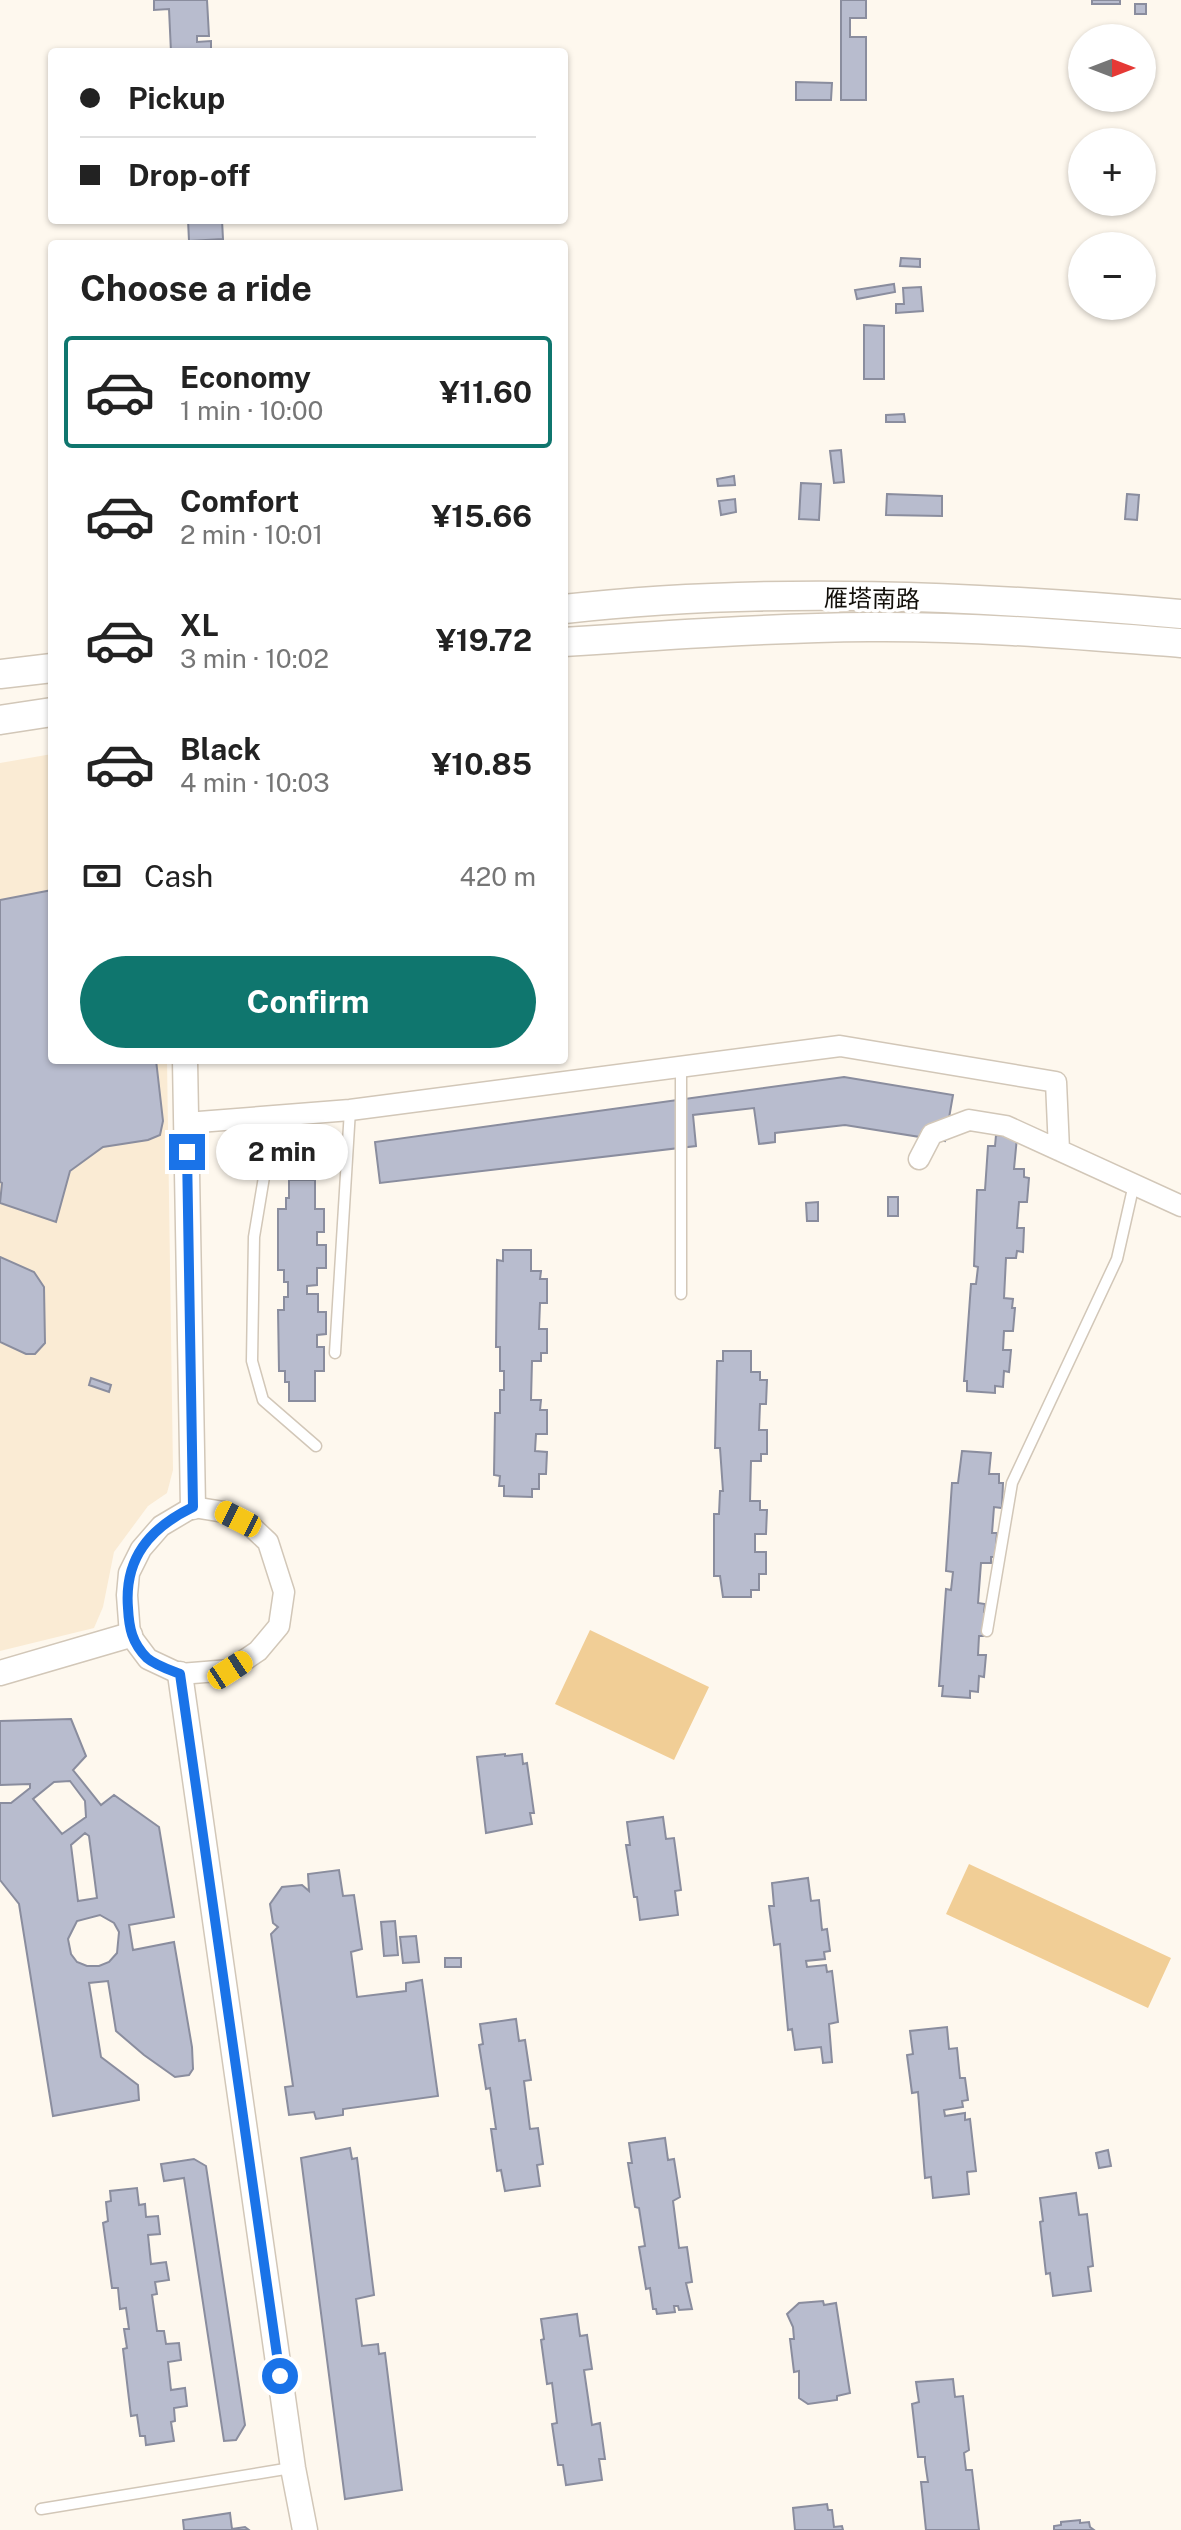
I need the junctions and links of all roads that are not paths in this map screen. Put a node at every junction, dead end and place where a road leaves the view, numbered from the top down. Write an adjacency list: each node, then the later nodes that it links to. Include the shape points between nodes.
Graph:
1 (568, 609): 2 (main road, 雁塔南路, via 647,600 800,597 986,600)
2 (1181, 614)
3 (568, 642): 4 (main road, 雁塔南路, via 871,627)
4 (1181, 643)
5 (48, 668): 6 (main road)
6 (0, 674)
7 (48, 713): 8 (main road)
8 (0, 720)
9 (185, 1064): 13 (street)
10 (681, 1068): 11 (street); 14 (street, via 840,1046 1056,1082); 18 (lane)
11 (350, 1110): 12 (street); 19 (lane)
12 (278, 1117): 13 (street); 20 (lane, via 254,1237 252,1361 263,1400)
13 (186, 1123): 21 (street)
14 (1059, 1150): 15 (street, via 1006,1126 969,1120 932,1134); 16 (street)
15 (919, 1159)
16 (1134, 1184): 17 (street); 22 (lane, via 1117,1259 1012,1483)
17 (1181, 1206)
18 (681, 1294)
19 (335, 1353)
20 (316, 1446)
21 (193, 1507): 23 (street, via 161,1526 129,1573); 25 (street, via 224,1512 252,1527 268,1542 284,1592 279,1626 258,1651 230,1670)
22 (987, 1631)
23 (130, 1635): 24 (street); 25 (street, via 148,1659)
24 (0, 1673)
25 (180, 1674): 26 (street)
26 (293, 2468): 27 (lane); 28 (street)
27 (41, 2509)
28 (305, 2530)

